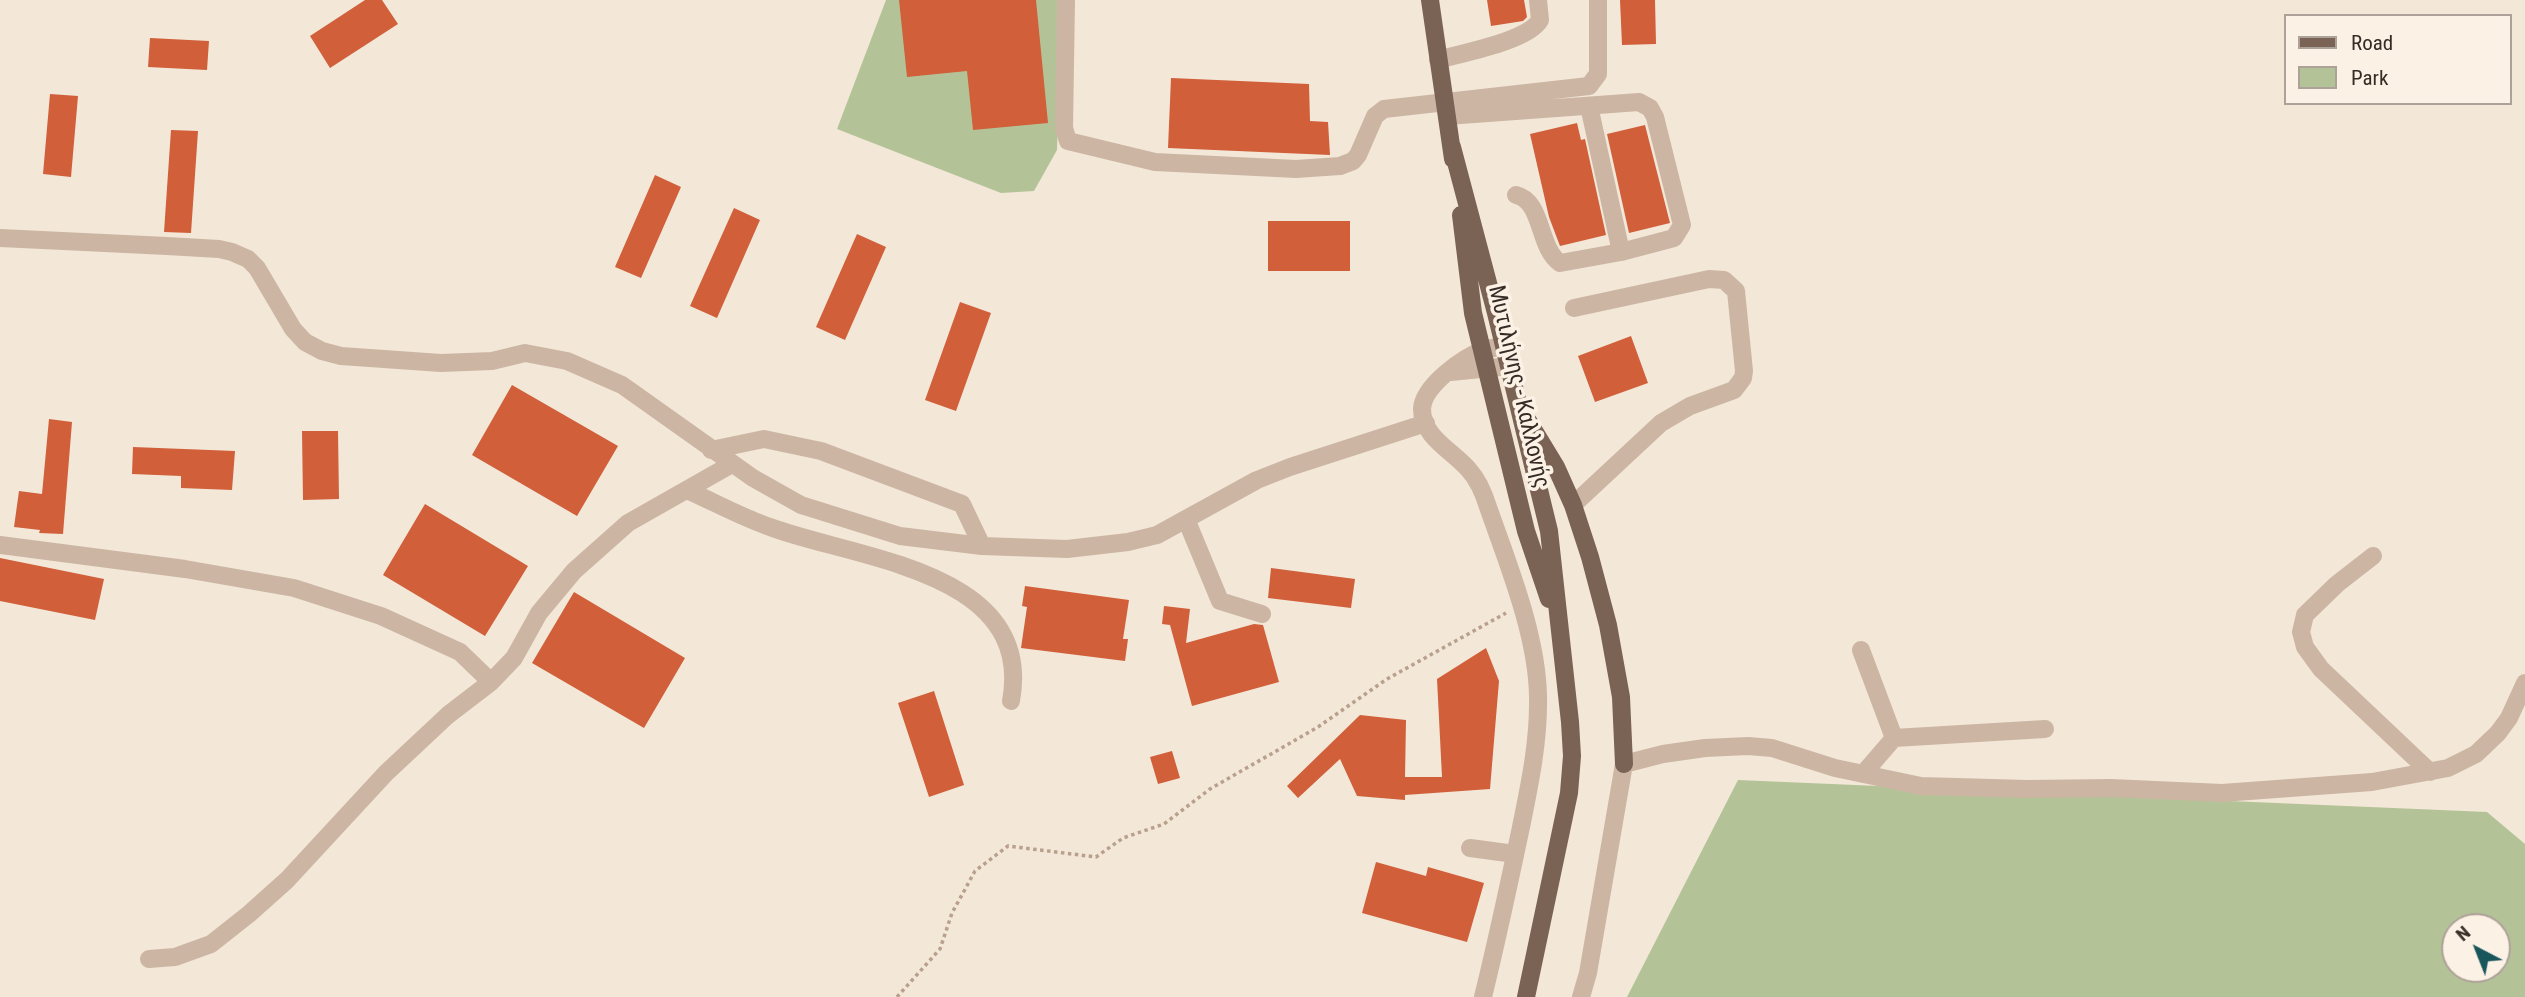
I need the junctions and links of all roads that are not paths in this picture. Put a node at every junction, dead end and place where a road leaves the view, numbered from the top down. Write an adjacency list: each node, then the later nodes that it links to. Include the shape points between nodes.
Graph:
1 (1066, 0): 7 (street, via 1064,133 1072,144 1155,162 1296,169 1340,166 1358,155 1380,110)
2 (1430, 0): 5 (main road, Μυτιλήνης - Καλλονής)
3 (1538, 0): 5 (street, via 1540,20 1532,29)
4 (1598, 0): 7 (street, via 1599,66 1589,86)
5 (1438, 60): 7 (main road, Μυτιλήνης - Καλλονής)
6 (1589, 106): 7 (street); 11 (street); 11 (street, via 1639,102 1650,108 1683,219 1674,237)
7 (1446, 109): 8 (main road, Μυτιλήνης - Καλλονής)
8 (1452, 147): 13 (main road, Μυτιλήνης - Καλλονής); 14 (main road, Μυτιλήνης - Καλλονής, via 1473,313)
9 (1516, 195): 11 (street, via 1529,201 1552,256 1560,263)
10 (0, 237): 18 (street, via 219,249 248,259 257,268 293,329 321,351 441,363 492,361 525,353 567,360 622,385)
11 (1621, 252)
12 (1574, 308): 21 (street, via 1709,279 1724,280 1736,291 1744,378 1727,394 1690,406 1661,423)
13 (1505, 346): 14 (street); 15 (main road, Μυτιλήνης - Καλλονής)
14 (1484, 359): 15 (street); 17 (street, via 1448,372 1432,386 1422,405); 27 (main road, Μυτιλήνης - Καλλονής, via 1526,531)
15 (1510, 366): 16 (main road, Μυτιλήνης - Καλλονής)
16 (1520, 408): 21 (main road); 27 (main road, Μυτιλήνης - Καλλονής, via 1549,531)
17 (1426, 423): 22 (street, via 1268,476); 38 (street, via 1437,442 1479,483 1521,605 1533,657 1538,695 1534,760)
18 (711, 450): 19 (street); 24 (street, via 764,439 821,451 962,504)
19 (733, 464): 20 (street); 24 (street, via 802,505 900,536)
20 (687, 490): 29 (street, via 628,523 574,571 539,613 514,658); 31 (street, via 770,528 886,561 962,592 994,620 1007,639 1015,679)
21 (1573, 505): 34 (main road, via 1608,625 1621,697)
22 (1186, 519): 24 (street, via 1157,535 1128,542 1067,549); 26 (street, via 1220,601)
23 (0, 545): 29 (street, via 294,588 381,616 460,652)
24 (982, 546)
25 (2373, 556): 35 (street, via 2305,615 2301,632 2305,647 2321,669)
26 (1262, 614)
27 (1559, 631): 41 (main road, Μυτιλήνης - Καλλονής, via 1572,756 1569,793)
28 (1861, 650): 33 (street)
29 (491, 682): 39 (street, via 386,773 250,914 211,944 175,957)
30 (2525, 683): 35 (street, via 2509,718 2486,745 2455,765)
31 (1011, 701)
32 (2045, 729): 33 (street)
33 (1894, 738): 36 (street)
34 (1624, 764): 36 (street, via 1663,754 1748,746 1772,748); 42 (street)
35 (2430, 772): 36 (street, via 2372,782 2222,793 1921,786)
36 (1863, 774)
37 (1471, 848): 38 (street)
38 (1515, 855): 40 (street)
39 (149, 959)
40 (1483, 997)
41 (1526, 997)
42 (1581, 997)

